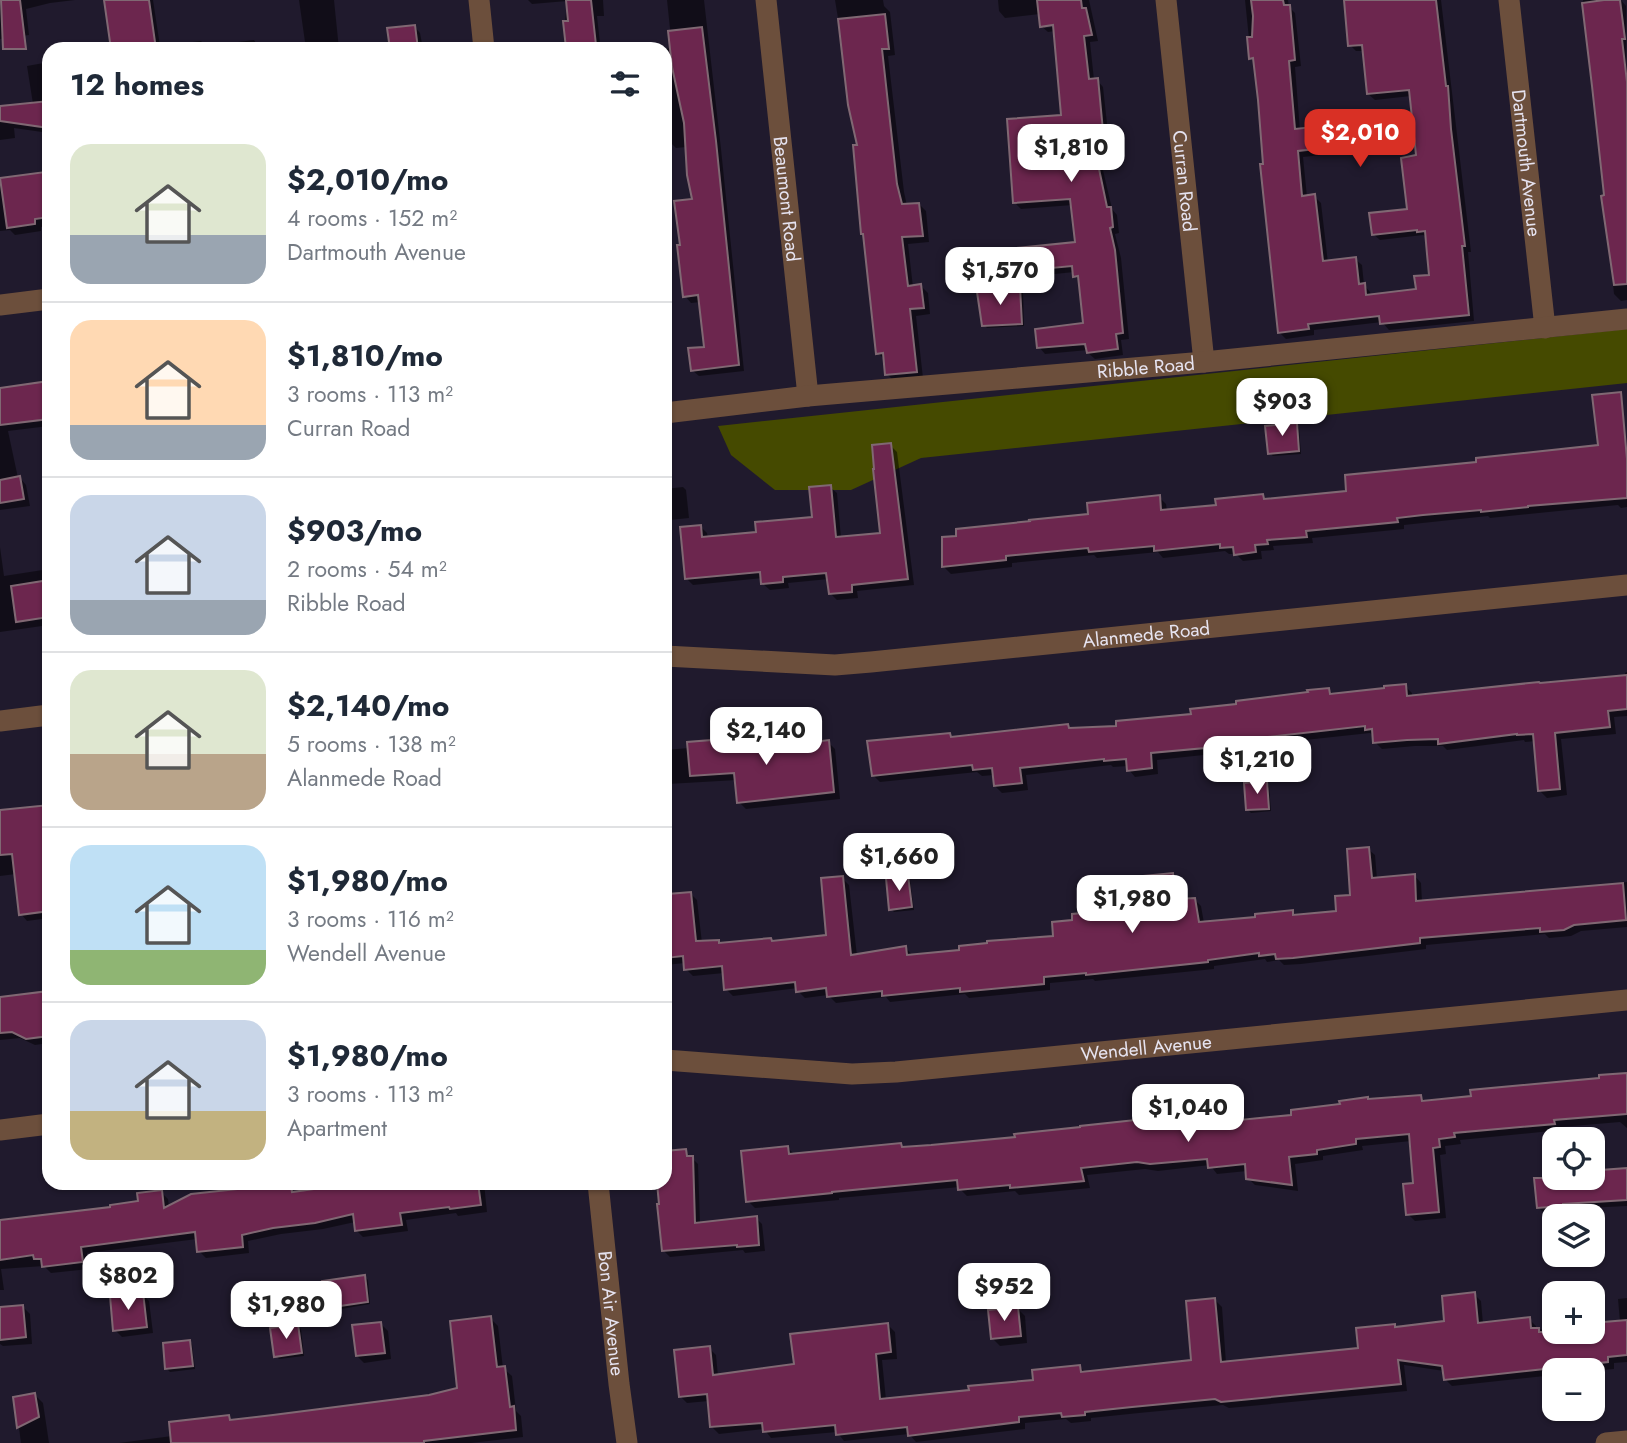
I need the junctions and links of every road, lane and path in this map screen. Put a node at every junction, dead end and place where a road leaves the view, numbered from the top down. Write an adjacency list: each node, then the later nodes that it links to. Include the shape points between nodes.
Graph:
1 (479, 0): 5 (street)
2 (766, 0): 11 (street, Beaumont Road)
3 (1166, 0): 10 (street, Curran Road)
4 (1509, 0): 9 (street, Dartmouth Avenue)
5 (483, 42)
6 (42, 300): 7 (street)
7 (0, 305)
8 (1627, 319): 9 (street, Ribble Road)
9 (1545, 328): 10 (street, Ribble Road)
10 (1204, 362): 11 (street, Ribble Road)
11 (808, 396): 12 (street, Ribble Road)
12 (672, 411)
13 (1627, 584): 14 (street, Alanmede Road, via 871,662)
14 (672, 656)
15 (42, 716): 16 (street)
16 (0, 721)
17 (1627, 1000): 18 (street, Wendell Avenue, via 896,1072 852,1074)
18 (672, 1061)
19 (42, 1125): 20 (street)
20 (0, 1130)
21 (599, 1190): 23 (street, Bon Air Avenue)
22 (1627, 1441): 24 (street)
23 (627, 1443)
24 (1606, 1443)

